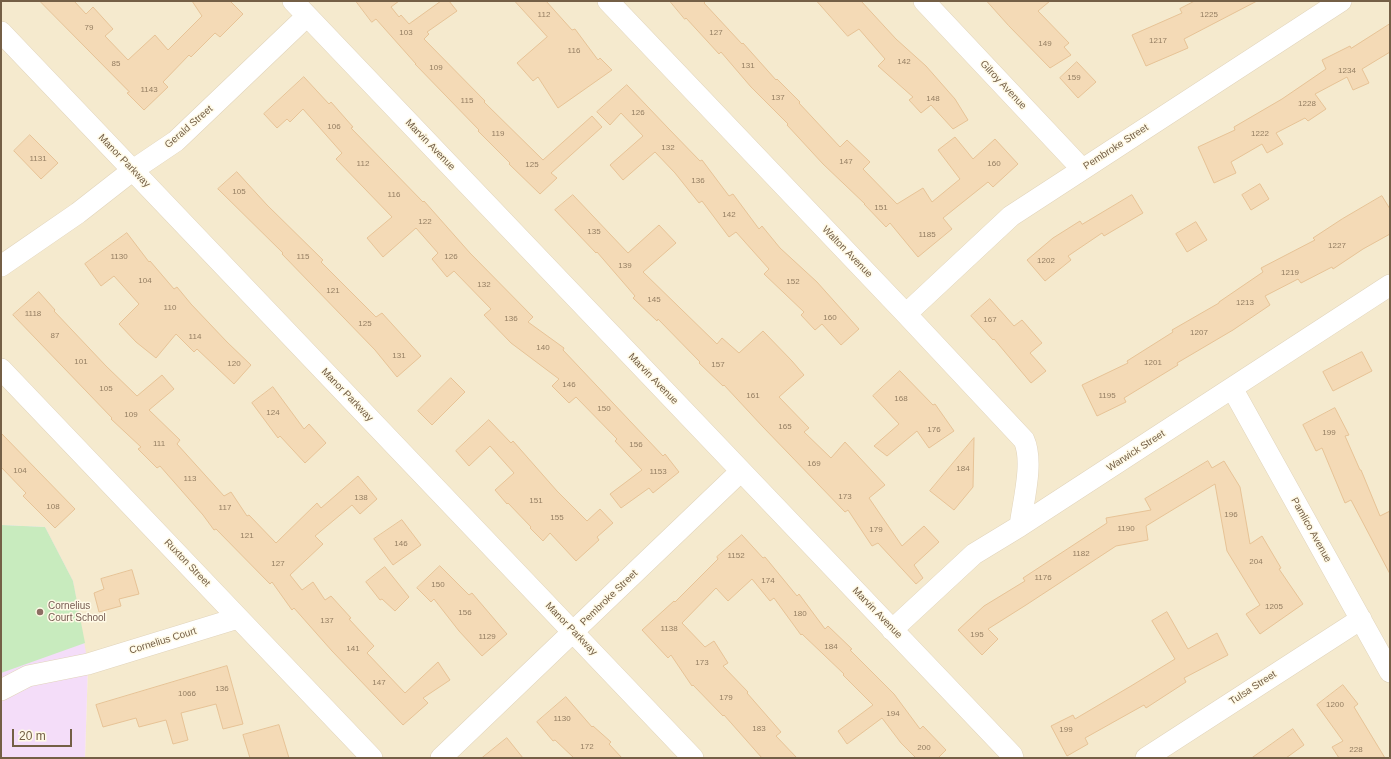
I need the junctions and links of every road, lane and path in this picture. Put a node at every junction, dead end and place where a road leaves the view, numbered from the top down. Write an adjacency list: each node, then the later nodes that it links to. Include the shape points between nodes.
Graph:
1 (293, 1): 5 (street, Marvin Avenue)
2 (608, 1): 11 (street, Walton Avenue)
3 (1341, 1): 7 (street, Pembroke Street)
4 (932, 4): 7 (street, Gilroy Avenue)
5 (307, 16): 8 (street, Gerald Street, via 176,141); 14 (street, Marvin Avenue)
6 (1, 32): 8 (street, Manor Parkway)
7 (1082, 169): 11 (street, Pembroke Street, via 1011,216)
8 (133, 170): 9 (street, Gerald Street, via 78,213); 19 (street, Manor Parkway)
9 (1, 266)
10 (1390, 285): 13 (street, Warwick Street)
11 (906, 314): 15 (street, Walton Avenue, via 1024,440 1028,450 1028,464)
12 (1, 369): 16 (street, Ruxton Street)
13 (1232, 388): 15 (street, Warwick Street); 17 (street, Pamlico Avenue)
14 (741, 471): 18 (street, Marvin Avenue); 19 (street, Pembroke Street)
15 (1020, 526): 18 (street, Warwick Street, via 974,554)
16 (238, 618): 21 (street, Cornelius Court, via 88,664 28,676); 22 (street, Ruxton Street)
17 (1361, 619): 20 (street, Pamlico Avenue); 26 (street, Tulsa Street)
18 (892, 630): 25 (street, Marvin Avenue, via 1012,755)
19 (573, 632): 23 (street, Pembroke Street); 24 (street, Manor Parkway)
20 (1390, 672)
21 (1, 690)
22 (372, 758)
23 (441, 758)
24 (693, 758)
25 (1012, 758)
26 (1146, 758)

